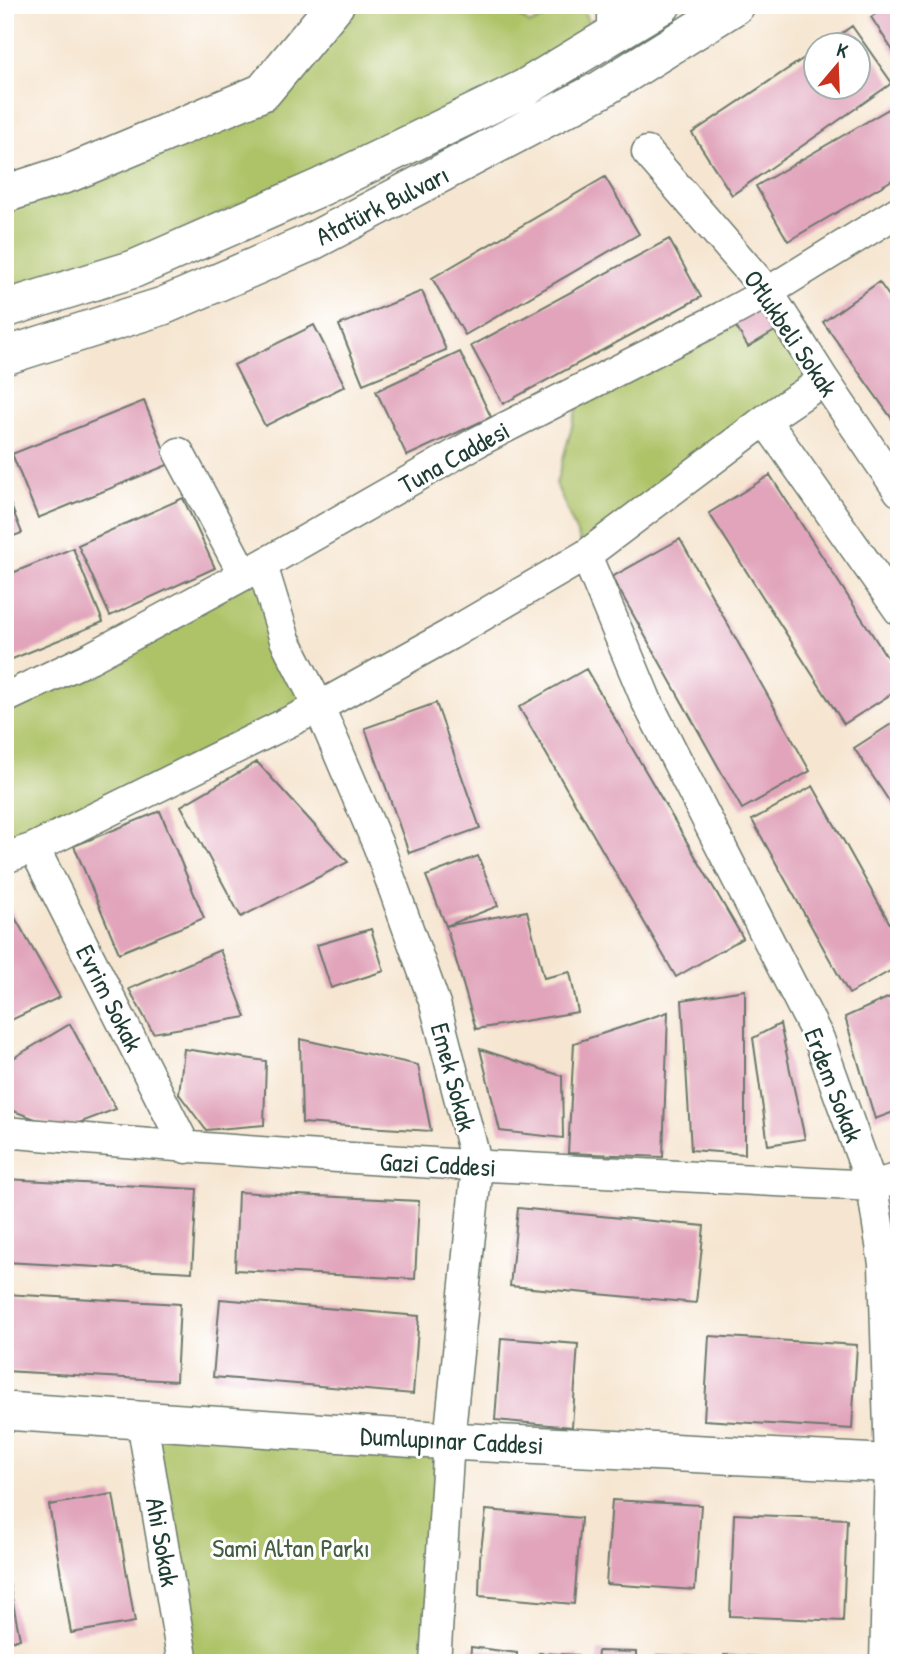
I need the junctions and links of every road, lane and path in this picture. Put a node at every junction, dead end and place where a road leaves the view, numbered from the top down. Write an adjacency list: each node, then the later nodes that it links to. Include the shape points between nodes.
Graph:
1 (335, 5): 6 (main road, via 263,92 70,173)
2 (662, 5): 4 (main road, Atatürk Bulvarı)
3 (736, 5): 10 (main road, Atatürk Bulvarı, via 600,90 307,244 163,306)
4 (613, 20): 9 (main road, Atatürk Bulvarı, via 523,89 321,187 134,269)
5 (647, 152): 8 (street, Otlukbeli Sokak)
6 (5, 194)
7 (899, 211): 8 (street, Tuna Caddesi)
8 (768, 292): 11 (street, Otlukbeli Sokak); 16 (street, Tuna Caddesi, via 479,441)
9 (5, 309)
10 (5, 356)
11 (824, 380): 12 (street); 14 (street, Otlukbeli Sokak)
12 (765, 420): 15 (street); 17 (street)
13 (179, 453): 16 (street, Emek Sokak)
14 (899, 491)
15 (586, 555): 19 (street); 25 (street, Erdem Sokak, via 647,702)
16 (253, 570): 18 (street, Tuna Caddesi); 19 (street, Emek Sokak)
17 (899, 610)
18 (5, 698)
19 (319, 707): 20 (street); 24 (street, Emek Sokak, via 377,845 435,1004)
20 (34, 848): 21 (street); 23 (street, Evrim Sokak)
21 (5, 858)
22 (5, 1132): 23 (street, Gazi Caddesi)
23 (186, 1148): 24 (street, Gazi Caddesi)
24 (477, 1166): 25 (street, Gazi Caddesi); 28 (street, Emek Sokak)
25 (885, 1182): 29 (street, Erdem Sokak, via 884,1264)
26 (5, 1411): 27 (main road, Dumlupınar Caddesi)
27 (142, 1421): 28 (main road, Dumlupınar Caddesi); 30 (street, Ahi Sokak)
28 (449, 1441): 29 (main road, Dumlupınar Caddesi); 31 (street, Emek Sokak)
29 (894, 1464): 32 (street, Erdem Sokak)
30 (183, 1663)
31 (435, 1663)
32 (885, 1663)

